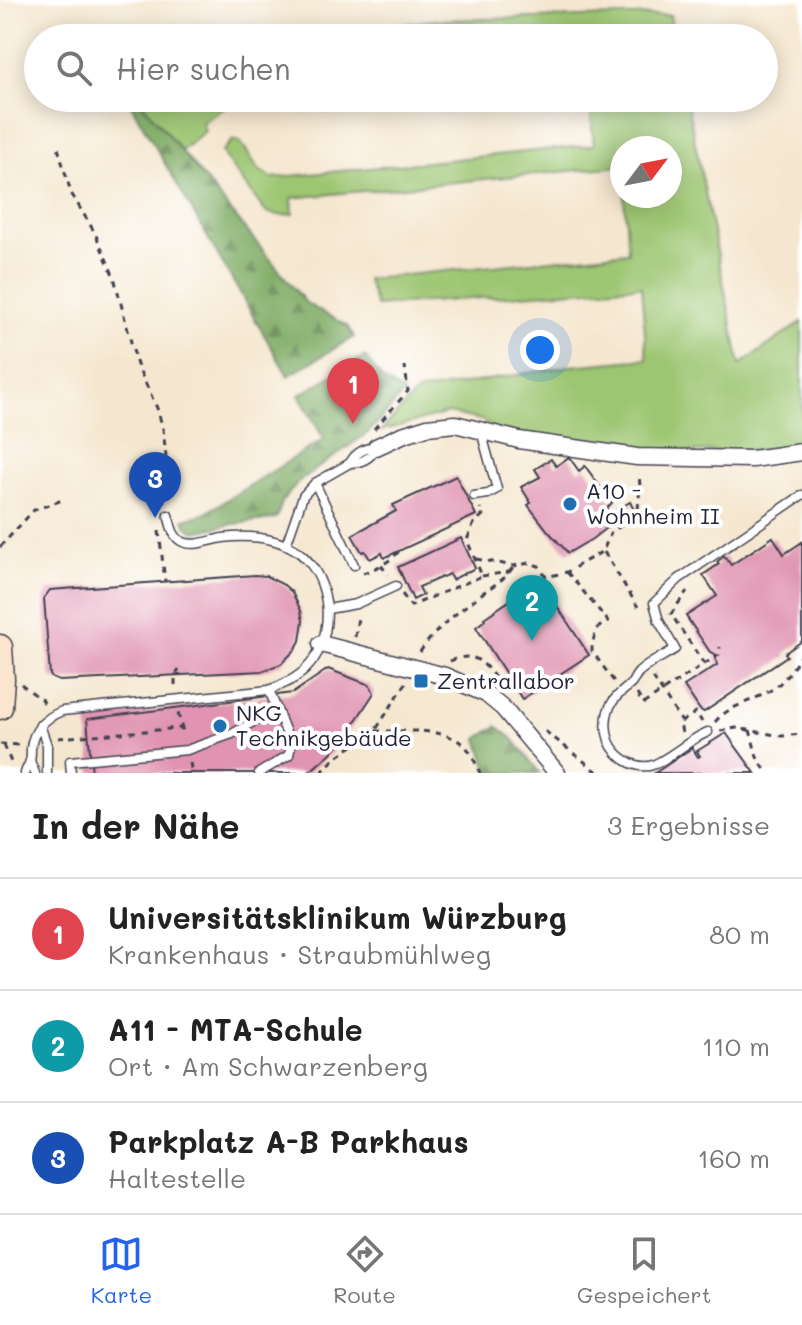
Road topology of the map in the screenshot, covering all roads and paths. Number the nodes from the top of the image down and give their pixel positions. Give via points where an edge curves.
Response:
1 (58, 148) dead end
2 (405, 366) dead end
3 (481, 430) junction
4 (373, 441) junction
5 (802, 452) edge
6 (315, 483) junction
7 (640, 487) dead end
8 (802, 495) edge
9 (474, 496) joint
10 (65, 499) dead end
11 (638, 509) dead end
12 (640, 514) dead end
13 (168, 515) joint
14 (161, 545) dead end
15 (286, 545) junction
16 (0, 547) edge
17 (401, 548) dead end
18 (603, 551) junction
19 (476, 559) junction
20 (354, 565) dead end
21 (514, 566) junction
22 (509, 572) junction
23 (567, 572) junction
24 (482, 576) junction
25 (390, 577) dead end
26 (165, 581) dead end
27 (396, 586) dead end
28 (411, 606) dead end
29 (638, 607) dead end
30 (328, 609) junction
31 (359, 621) dead end
32 (357, 630) dead end
33 (321, 644) junction
34 (0, 647) edge
35 (720, 647) dead end
36 (801, 655) edge
37 (802, 662) edge
38 (704, 664) dead end
39 (415, 668) junction
40 (646, 668) junction
41 (179, 670) dead end
42 (20, 683) dead end
43 (269, 690) junction
44 (622, 693) junction
45 (175, 699) junction
46 (42, 700) dead end
47 (0, 707) edge
48 (276, 709) junction
49 (696, 712) dead end
50 (40, 725) junction
51 (182, 728) junction
52 (750, 730) junction
53 (375, 731) junction
54 (544, 731) dead end
55 (708, 732) junction
56 (802, 734) edge
57 (54, 738) dead end
58 (2, 744) edge
59 (19, 744) dead end
60 (187, 750) junction
61 (24, 769) edge
62 (35, 773) edge
63 (47, 773) edge
64 (71, 773) edge
65 (192, 773) edge
66 (259, 773) edge
67 (321, 773) edge
68 (480, 773) edge
69 (557, 773) edge
70 (599, 773) edge
71 (767, 773) edge

1 - 13 path via 71,193 114,277 134,354 157,408 166,456 162,494
2 - 4 path via 408,391
3 - 4 street via 455,424
3 - 5 street via 637,457 752,459
3 - 9 lane via 497,489
4 - 6 lane via 374,454
6 - 15 lane via 303,496
6 - 20 lane
7 - 11 path
8 - 40 lane via 679,579 654,603 675,649
9 - 19 path via 483,515 467,540
10 - 16 path via 34,510
12 - 18 path via 611,532
13 - 15 lane via 177,538 188,544 251,537
14 - 26 path
15 - 30 lane via 313,569
17 - 25 path via 381,565
18 - 23 path
18 - 29 path
19 - 21 path
19 - 24 path
21 - 22 path
21 - 23 path via 539,566 546,577
22 - 24 path
22 - 39 path via 424,645 415,657
23 - 44 path via 608,621 596,629 592,651
24 - 28 path
27 - 30 lane via 356,604
30 - 33 lane
31 - 32 path
33 - 39 street
33 - 43 lane via 300,674
34 - 47 street
35 - 38 path via 719,655
36 - 37 path
36 - 55 path via 780,684 718,718
39 - 53 path
39 - 69 street via 486,694
40 - 44 lane
40 - 49 path via 681,722
41 - 45 path
42 - 46 path
43 - 45 lane
43 - 48 lane
44 - 55 lane via 613,701 606,727 614,750 625,760 649,766
45 - 50 lane via 62,711
45 - 51 path
48 - 60 lane via 232,734
48 - 66 lane via 291,745 289,755
50 - 61 lane
50 - 63 lane via 47,745
51 - 57 path
51 - 60 path
52 - 55 path
52 - 56 path
52 - 71 path
53 - 67 path
53 - 68 path via 425,731 453,738 467,747
54 - 70 path
58 - 59 path
58 - 61 path
60 - 64 lane via 70,761
60 - 65 path
61 - 62 lane

